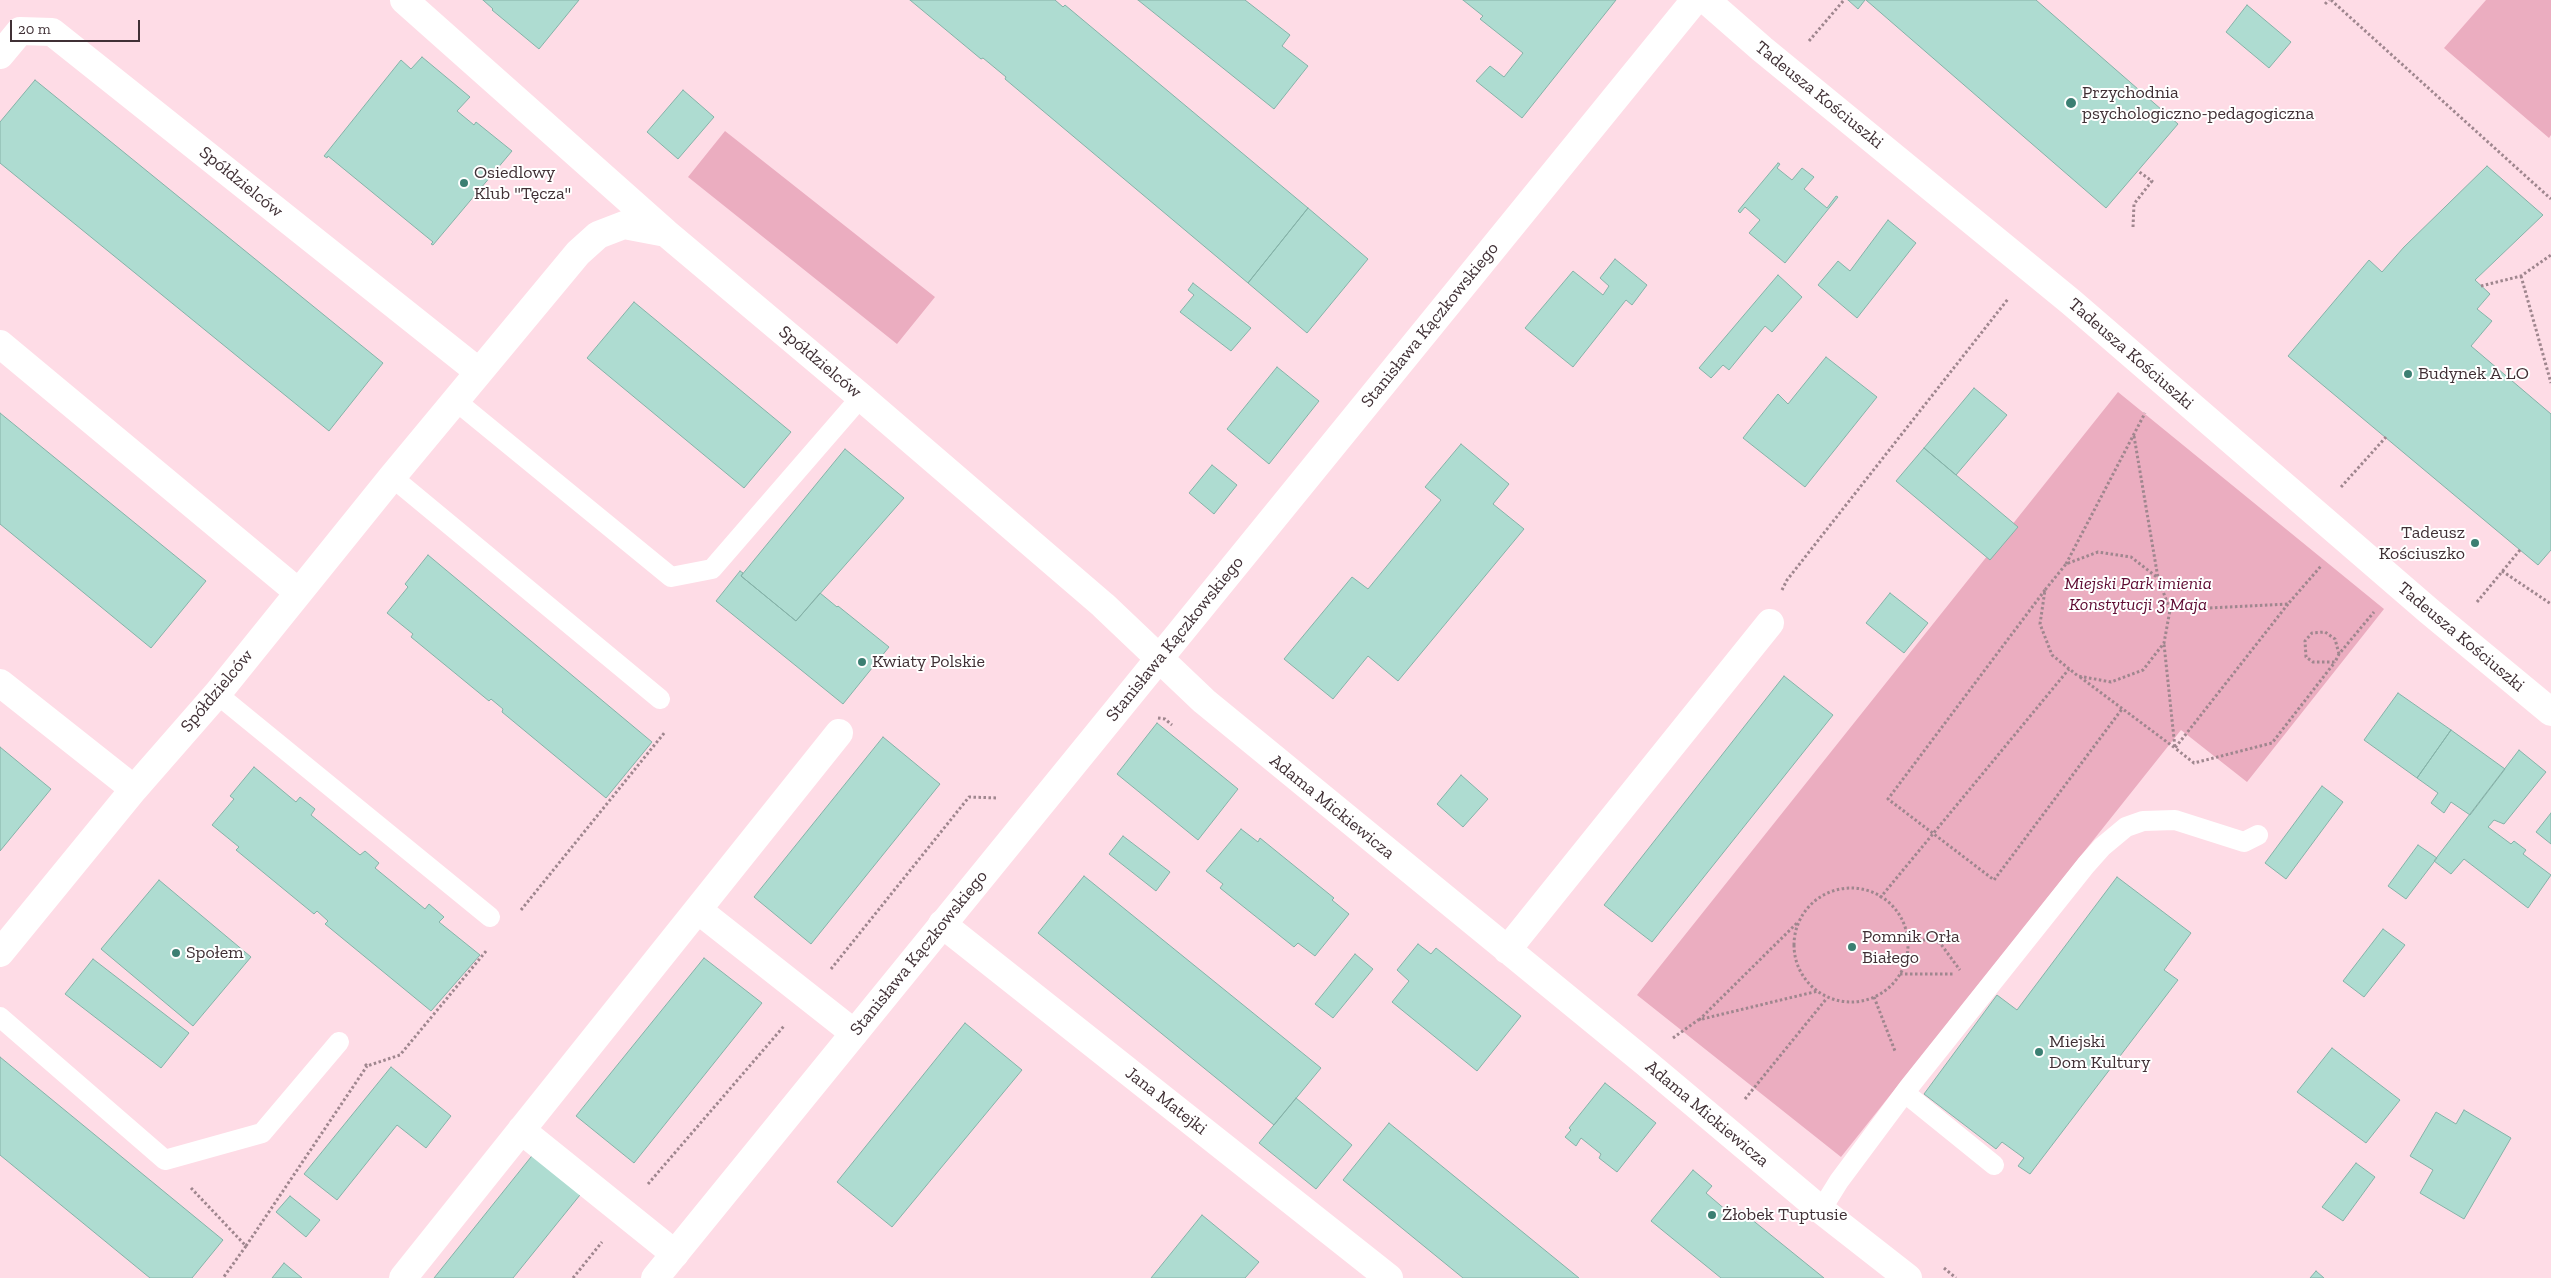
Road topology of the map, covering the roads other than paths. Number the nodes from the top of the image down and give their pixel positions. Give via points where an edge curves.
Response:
1 (404, 0) edge
2 (1695, 0) edge
3 (1706, 0) edge
4 (0, 55) edge
5 (666, 233) junction
6 (0, 344) edge
7 (479, 372) junction
8 (862, 397) junction
9 (456, 401) junction
10 (392, 477) junction
11 (298, 592) junction
12 (1768, 626) road end
13 (1159, 660) junction
14 (0, 683) edge
15 (217, 694) junction
16 (660, 699) road end
17 (2551, 712) edge
18 (839, 733) dead end
19 (134, 789) junction
20 (2258, 835) dead end
21 (698, 910) junction
22 (497, 923) road end
23 (942, 924) junction
24 (1507, 950) junction
25 (0, 953) edge
26 (0, 1017) edge
27 (854, 1033) junction
28 (339, 1042) road end
29 (1907, 1090) junction
30 (522, 1130) junction
31 (1994, 1165) dead end
32 (1821, 1210) junction
33 (675, 1254) junction
34 (403, 1278) edge
35 (655, 1278) edge
36 (1389, 1278) edge
37 (1908, 1278) edge

1 - 5 street
2 - 13 street, Stanisława Kączkowskiego
3 - 17 street, Tadeusza Kościuszki via 2071,302
4 - 7 street, Spółdzielców via 20,31 52,32
5 - 7 street, Spółdzielców via 624,226 598,235 578,253
5 - 8 street, Spółdzielców
6 - 11 street
7 - 9 street, Spółdzielców
8 - 9 lane via 712,569 671,577
8 - 13 street, Spółdzielców via 1103,605
9 - 10 street, Spółdzielców
10 - 11 street, Spółdzielców
10 - 16 lane
11 - 15 street, Spółdzielców
12 - 24 street
13 - 23 street, Stanisława Kączkowskiego
13 - 24 street, Adama Mickiewicza via 1288,771
14 - 19 street
15 - 19 street, Spółdzielców
15 - 22 lane
18 - 21 street
19 - 25 street, Spółdzielców
20 - 29 lane via 2244,842 2175,820 2143,821 2126,827 2086,865
21 - 27 street
21 - 30 street
23 - 27 street, Stanisława Kączkowskiego
23 - 36 street, Jana Matejki
24 - 32 street, Adama Mickiewicza
26 - 28 lane via 165,1160 262,1133
27 - 33 street, Stanisława Kączkowskiego
29 - 31 lane
29 - 32 lane
30 - 33 street
30 - 34 street
32 - 37 street, Adama Mickiewicza
33 - 35 street, Stanisława Kączkowskiego

